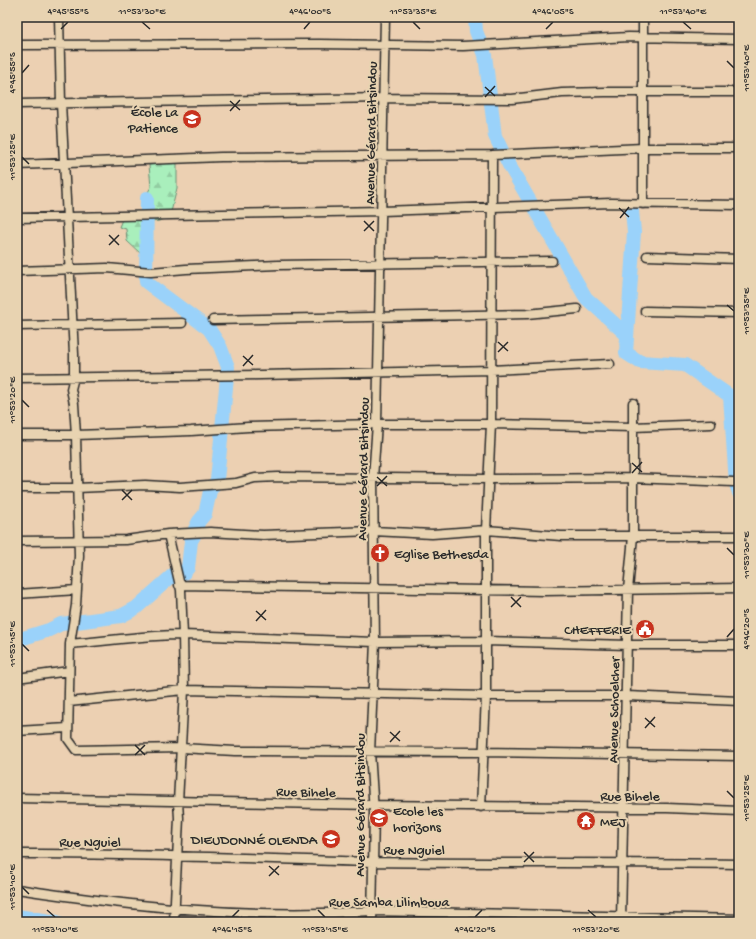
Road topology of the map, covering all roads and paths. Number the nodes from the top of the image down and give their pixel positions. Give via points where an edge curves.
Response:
1 (60, 17) edge
2 (385, 17) edge
3 (643, 17) edge
4 (642, 38) junction
5 (739, 39) edge
6 (60, 44) junction
7 (17, 45) edge
8 (385, 45) junction
9 (642, 92) junction
10 (739, 92) edge
11 (385, 98) junction
12 (61, 103) junction
13 (17, 104) edge
14 (643, 148) junction
15 (739, 148) edge
16 (492, 155) junction
17 (383, 156) junction
18 (64, 162) junction
19 (17, 165) edge
20 (643, 204) junction
21 (739, 205) edge
22 (492, 208) junction
23 (382, 211) junction
24 (67, 217) junction
25 (17, 218) edge
26 (647, 256) dead end
27 (739, 259) edge
28 (492, 260) junction
29 (552, 261) dead end
30 (380, 263) junction
31 (70, 269) junction
32 (17, 271) edge
33 (577, 309) dead end
34 (645, 311) dead end
35 (492, 314) junction
36 (739, 314) edge
37 (379, 317) junction
38 (213, 320) dead end
39 (182, 323) dead end
40 (72, 325) junction
41 (17, 326) edge
42 (610, 364) dead end
43 (491, 370) junction
44 (377, 372) junction
45 (74, 377) junction
46 (17, 378) edge
47 (633, 403) dead end
48 (377, 424) junction
49 (491, 424) junction
50 (711, 424) dead end
51 (633, 427) junction
52 (17, 435) edge
53 (76, 435) junction
54 (373, 478) junction
55 (632, 478) junction
56 (490, 479) junction
57 (733, 482) dead end
58 (17, 488) edge
59 (77, 488) junction
60 (486, 530) junction
61 (373, 532) junction
62 (168, 534) junction
63 (632, 536) junction
64 (739, 536) edge
65 (17, 542) edge
66 (78, 542) junction
67 (179, 585) junction
68 (374, 588) junction
69 (739, 588) edge
70 (77, 590) junction
71 (628, 590) junction
72 (486, 591) junction
73 (17, 594) edge
74 (184, 635) junction
75 (484, 641) junction
76 (375, 642) junction
77 (70, 644) junction
78 (628, 645) junction
79 (739, 645) edge
80 (69, 671) junction
81 (17, 678) edge
82 (184, 690) junction
83 (373, 693) junction
84 (486, 696) junction
85 (627, 696) junction
86 (739, 701) edge
87 (69, 702) junction
88 (68, 728) junction
89 (17, 731) edge
90 (181, 748) junction
91 (370, 752) junction
92 (482, 752) junction
93 (625, 756) junction
94 (739, 756) edge
95 (17, 798) edge
96 (178, 802) junction
97 (373, 806) junction
98 (481, 806) junction
99 (624, 808) junction
100 (739, 811) edge
101 (17, 854) edge
102 (177, 855) junction
103 (373, 862) junction
104 (622, 862) junction
105 (739, 864) edge
106 (17, 889) edge
107 (174, 908) junction
108 (372, 911) junction
109 (621, 919) edge
110 (739, 919) edge
111 (174, 922) edge
112 (372, 922) edge

1 - 6 street
2 - 8 street, Avenue Gérard Bitsindou
3 - 4 street
4 - 5 street
4 - 8 street via 574,39 513,45
4 - 9 street
6 - 7 street
6 - 8 street
6 - 12 street
8 - 11 street, Avenue Gérard Bitsindou
9 - 10 street
9 - 11 street via 562,93 512,99
9 - 14 street
11 - 12 street
11 - 17 street, Avenue Gérard Bitsindou
12 - 13 street
12 - 18 street
14 - 15 street
14 - 16 street
14 - 20 street
16 - 17 street
16 - 22 street
17 - 18 street via 221,157
17 - 23 street, Avenue Gérard Bitsindou
18 - 19 street
18 - 24 street
20 - 21 street
20 - 22 street
22 - 23 street
22 - 28 street
23 - 24 street
23 - 30 street, Avenue Gérard Bitsindou
24 - 25 street
24 - 31 street
26 - 27 street
28 - 29 street
28 - 30 street
28 - 35 street
30 - 31 street via 278,265 151,272 107,268
30 - 37 street, Avenue Gérard Bitsindou
31 - 32 street
31 - 40 street
33 - 35 street via 528,314
34 - 36 street
35 - 37 street
35 - 43 street
37 - 38 street
37 - 44 street, Avenue Gérard Bitsindou
39 - 40 street
40 - 41 street
40 - 45 street
42 - 43 street
43 - 44 street
43 - 49 street
44 - 45 street
44 - 48 street, Avenue Gérard Bitsindou
45 - 46 street
45 - 53 street via 71,389
47 - 51 street, Avenue Schoelcher
48 - 49 street
48 - 53 street
48 - 54 street, Avenue Gérard Bitsindou
49 - 51 street
49 - 56 street
50 - 51 street
51 - 55 street, Avenue Schoelcher
52 - 53 street
53 - 59 street
54 - 56 street
54 - 59 street via 278,477 180,487 145,485
54 - 61 street, Avenue Gérard Bitsindou
55 - 56 street
55 - 57 street
55 - 63 street, Avenue Schoelcher
56 - 60 street
58 - 59 street
59 - 66 street
60 - 61 street via 432,534
60 - 63 street via 561,536
60 - 72 street
61 - 62 street
61 - 68 street, Avenue Gérard Bitsindou
62 - 66 street via 139,540
62 - 67 street
63 - 64 street
63 - 71 street, Avenue Schoelcher
65 - 66 street
66 - 70 street
67 - 68 street
67 - 74 street via 182,592
68 - 72 street
68 - 76 street, Avenue Gérard Bitsindou
69 - 71 street
70 - 73 street
70 - 77 street
71 - 72 street
71 - 78 street, Avenue Schoelcher
72 - 75 street
74 - 76 street
74 - 77 street via 154,635
74 - 82 street
75 - 76 street
75 - 78 street
75 - 84 street
76 - 83 street, Avenue Gérard Bitsindou
77 - 80 street
78 - 79 street
78 - 85 street, Avenue Schoelcher
80 - 81 street
80 - 87 street
82 - 83 street
82 - 87 street
82 - 90 street
83 - 84 street
83 - 91 street, Avenue Gérard Bitsindou
84 - 85 street
84 - 92 street
85 - 86 street
85 - 93 street, Avenue Schoelcher
87 - 88 street
88 - 89 street
88 - 90 street via 68,739 76,750
90 - 91 street
90 - 96 street
91 - 92 street
91 - 97 street, Avenue Gérard Bitsindou
92 - 93 street
92 - 98 street
93 - 94 street
93 - 99 street, Avenue Schoelcher
95 - 96 street, Rue Bihele
96 - 97 street, Rue Bihele
96 - 102 street
97 - 98 street, Rue Bihele
97 - 103 street, Avenue Gérard Bitsindou
98 - 99 street, Rue Bihele
99 - 100 street, Rue Bihele
99 - 104 street, Avenue Schoelcher
101 - 102 street, Rue Nguiel
102 - 103 street, Rue Nguiel
102 - 107 street
103 - 104 street, Rue Nguiel
103 - 108 street, Avenue Gérard Bitsindou
104 - 105 street, Rue Nguiel
104 - 109 street, Avenue Schoelcher
106 - 107 street, Rue Samba Lilimboua
107 - 108 street, Rue Samba Lilimboua via 246,914
107 - 111 street
108 - 109 street, Rue Samba Lilimboua
108 - 112 street, Avenue Gérard Bitsindou
109 - 110 street, Rue Samba Lilimboua

